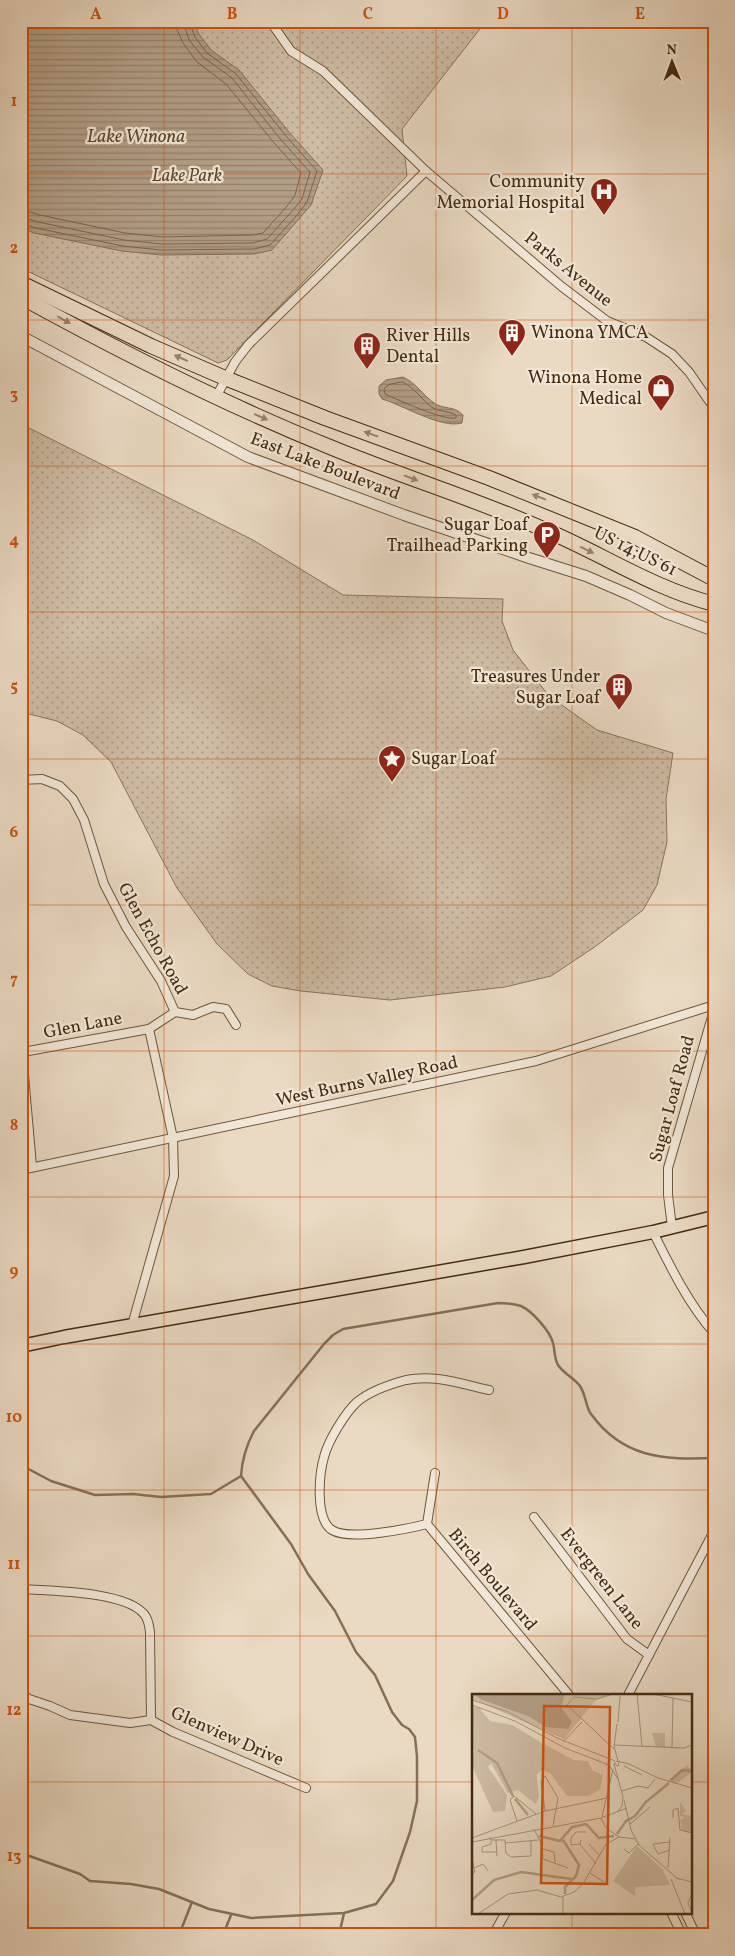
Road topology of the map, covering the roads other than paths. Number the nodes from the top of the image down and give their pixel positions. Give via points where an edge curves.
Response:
1 (270, 21) edge
2 (426, 171) junction
3 (21, 283) edge
4 (21, 297) edge
5 (21, 336) edge
6 (226, 378) junction
7 (216, 397) junction
8 (714, 408) edge
9 (697, 571) junction
10 (714, 575) edge
11 (714, 579) edge
12 (714, 604) edge
13 (714, 631) edge
14 (21, 780) edge
15 (714, 1005) edge
16 (714, 1010) edge
17 (175, 1012) junction
18 (236, 1025) dead end
19 (149, 1029) junction
20 (21, 1041) edge
21 (23, 1052) junction
22 (173, 1138) junction
23 (32, 1166) junction
24 (21, 1170) edge
25 (712, 1217) edge
26 (672, 1227) junction
27 (653, 1232) junction
28 (132, 1325) junction
29 (714, 1334) edge
30 (21, 1346) edge
31 (489, 1390) dead end
32 (435, 1473) dead end
33 (534, 1517) dead end
34 (426, 1524) junction
35 (714, 1531) edge
36 (21, 1589) edge
37 (649, 1655) junction
38 (21, 1692) edge
39 (568, 1694) edge
40 (629, 1694) edge
41 (151, 1720) junction
42 (306, 1788) dead end
43 (505, 1914) edge
44 (672, 1914) edge
45 (686, 1914) edge
46 (493, 1935) edge
47 (682, 1935) edge
48 (696, 1935) edge

1 - 2 street, Parks Avenue via 291,51 323,71
2 - 6 street via 249,344
2 - 8 street, Parks Avenue via 580,301 607,321 646,337 672,354
6 -> 3 highway, US 14;US 61 via 151,346
4 -> 7 highway, US 14;US 61
5 - 13 street, East Lake Boulevard via 248,457 422,521 586,576 666,614
6 - 7 street
9 -> 6 highway, US 14;US 61 via 635,536 584,515
7 -> 12 highway, US 14;US 61 via 330,447 543,528 672,591
9 - 10 highway
9 - 11 highway, US 14;US 61
14 - 17 street, Glen Echo Road via 42,779 60,786 73,799 84,820 104,884 126,927 161,980
15 - 22 street, West Burns Valley Road via 536,1061
16 - 26 street, Sugar Loaf Road via 668,1168
17 - 18 street via 193,1015 214,1007 226,1009
17 - 19 street, Glen Echo Road
19 - 21 street, Glen Lane
19 - 22 street
20 - 21 street
21 - 23 street
22 - 23 street, West Burns Valley Road
22 - 28 street via 174,1176
23 - 24 street, West Burns Valley Road
25 - 26 main road
26 - 27 main road
27 - 28 main road
27 - 29 street via 691,1303
28 - 30 main road
31 - 34 street via 437,1378 407,1380 379,1390 358,1402 338,1428 324,1457 319,1495 322,1516 332,1530 347,1534 394,1531
32 - 34 street, Birch Boulevard
33 - 37 street, Evergreen Lane via 627,1639
34 - 39 street, Birch Boulevard
35 - 37 street
36 - 41 street via 119,1599 143,1613 150,1632
37 - 40 street
38 - 41 street, Glenview Drive via 29,1699 70,1716 130,1723
41 - 42 street, Glenview Drive
43 - 46 street
44 - 47 street
45 - 48 street

